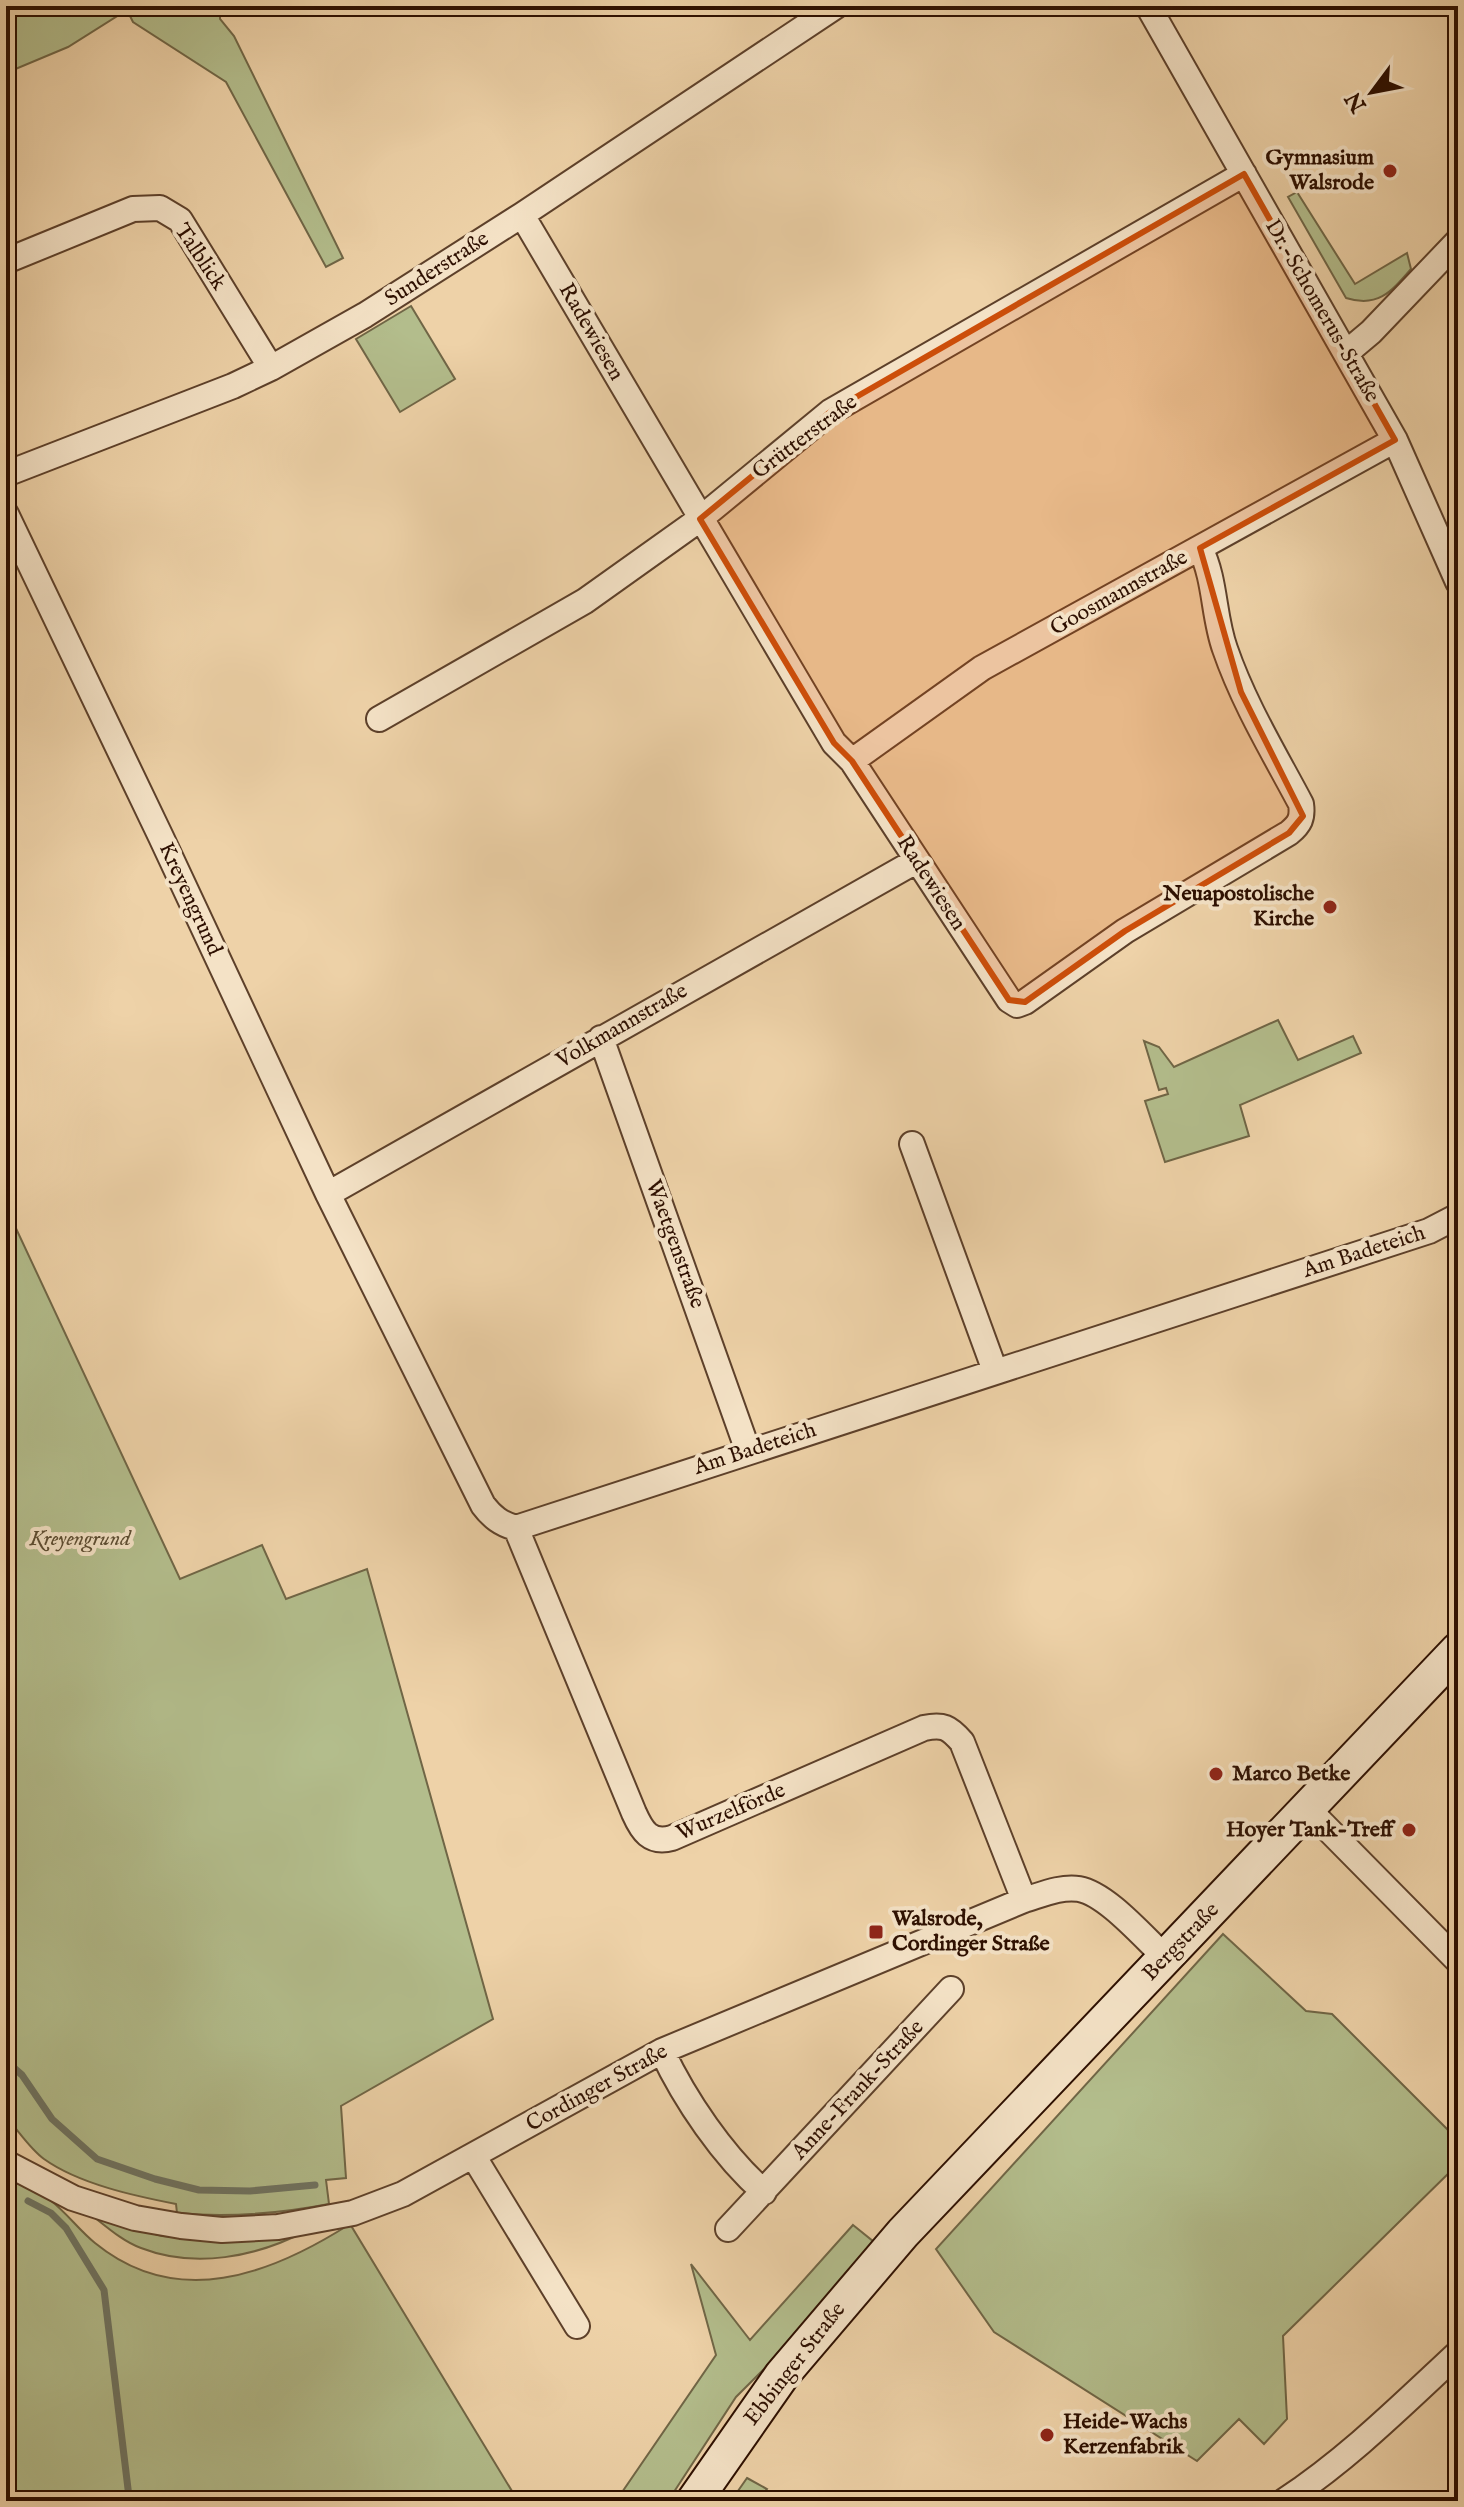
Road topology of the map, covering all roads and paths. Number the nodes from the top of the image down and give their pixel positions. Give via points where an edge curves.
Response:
1 (836, 6) edge
2 (1148, 6) edge
3 (1244, 174) junction
4 (522, 215) junction
5 (1458, 241) edge
6 (6, 261) edge
7 (1346, 353) junction
8 (271, 368) junction
9 (1395, 440) junction
10 (6, 474) edge
11 (6, 514) edge
12 (700, 519) junction
13 (1200, 548) junction
14 (1458, 582) edge
15 (379, 719) dead end
16 (852, 761) junction
17 (916, 861) junction
18 (601, 1038) junction
19 (912, 1144) dead end
20 (328, 1194) junction
21 (1458, 1216) edge
22 (995, 1371) junction
23 (748, 1451) junction
24 (516, 1528) junction
25 (1458, 1650) edge
26 (1308, 1809) junction
27 (1024, 1900) junction
28 (1166, 1958) junction
29 (1458, 1961) edge
30 (951, 1989) dead end
31 (662, 2051) junction
32 (474, 2157) junction
33 (6, 2163) edge
34 (764, 2192) junction
35 (728, 2229) dead end
36 (903, 2233) joint
37 (577, 2326) dead end
38 (1458, 2353) edge
39 (694, 2501) edge
40 (1284, 2501) edge

1 - 4 street, Sunderstraße
2 - 3 street, Dr.-Schomerus-Straße
3 - 7 street, Dr.-Schomerus-Straße
3 - 12 street, Grütterstraße via 830,412
4 - 8 street, Sunderstraße
4 - 12 street, Radewiesen
5 - 7 street
6 - 8 street, Talblick via 133,209 160,208 180,220
7 - 9 street, Dr.-Schomerus-Straße
8 - 10 street, Sunderstraße
9 - 13 street, Goosmannstraße
9 - 14 street, Dr.-Schomerus-Straße
11 - 20 street, Kreyengrund
12 - 15 street, Grütterstraße via 585,601
12 - 16 street, Radewiesen via 834,743
13 - 16 street, Goosmannstraße via 982,668
13 - 17 street, Radewiesen via 1208,564 1223,645 1241,692 1301,804 1299,825 1116,937 1017,1005
16 - 17 street, Radewiesen
17 - 18 street, Volkmannstraße
18 - 20 street, Volkmannstraße
18 - 23 street, Waetgenstraße
19 - 22 street
20 - 24 street, Kreyengrund via 483,1505 491,1516
21 - 22 street, Am Badeteich via 1429,1231
22 - 23 street, Am Badeteich
23 - 24 street, Am Badeteich
24 - 27 street, Wurzelförde via 634,1813 651,1838 672,1838 940,1724 962,1742
25 - 26 main road, Bergstraße
26 - 28 main road, Bergstraße
26 - 29 street
27 - 28 street, Cordinger Straße via 1078,1889 1100,1898
27 - 31 street, Cordinger Straße
28 - 36 main road, Bergstraße
30 - 34 street, Anne-Frank-Straße
31 - 32 street, Cordinger Straße
31 - 34 street via 684,2094
32 - 33 street, Cordinger Straße via 353,2213 278,2227 222,2230 135,2218 73,2198
32 - 37 street
34 - 35 street, Anne-Frank-Straße
36 - 39 main road, Ebbinger Straße via 782,2375
38 - 40 street via 1384,2422

